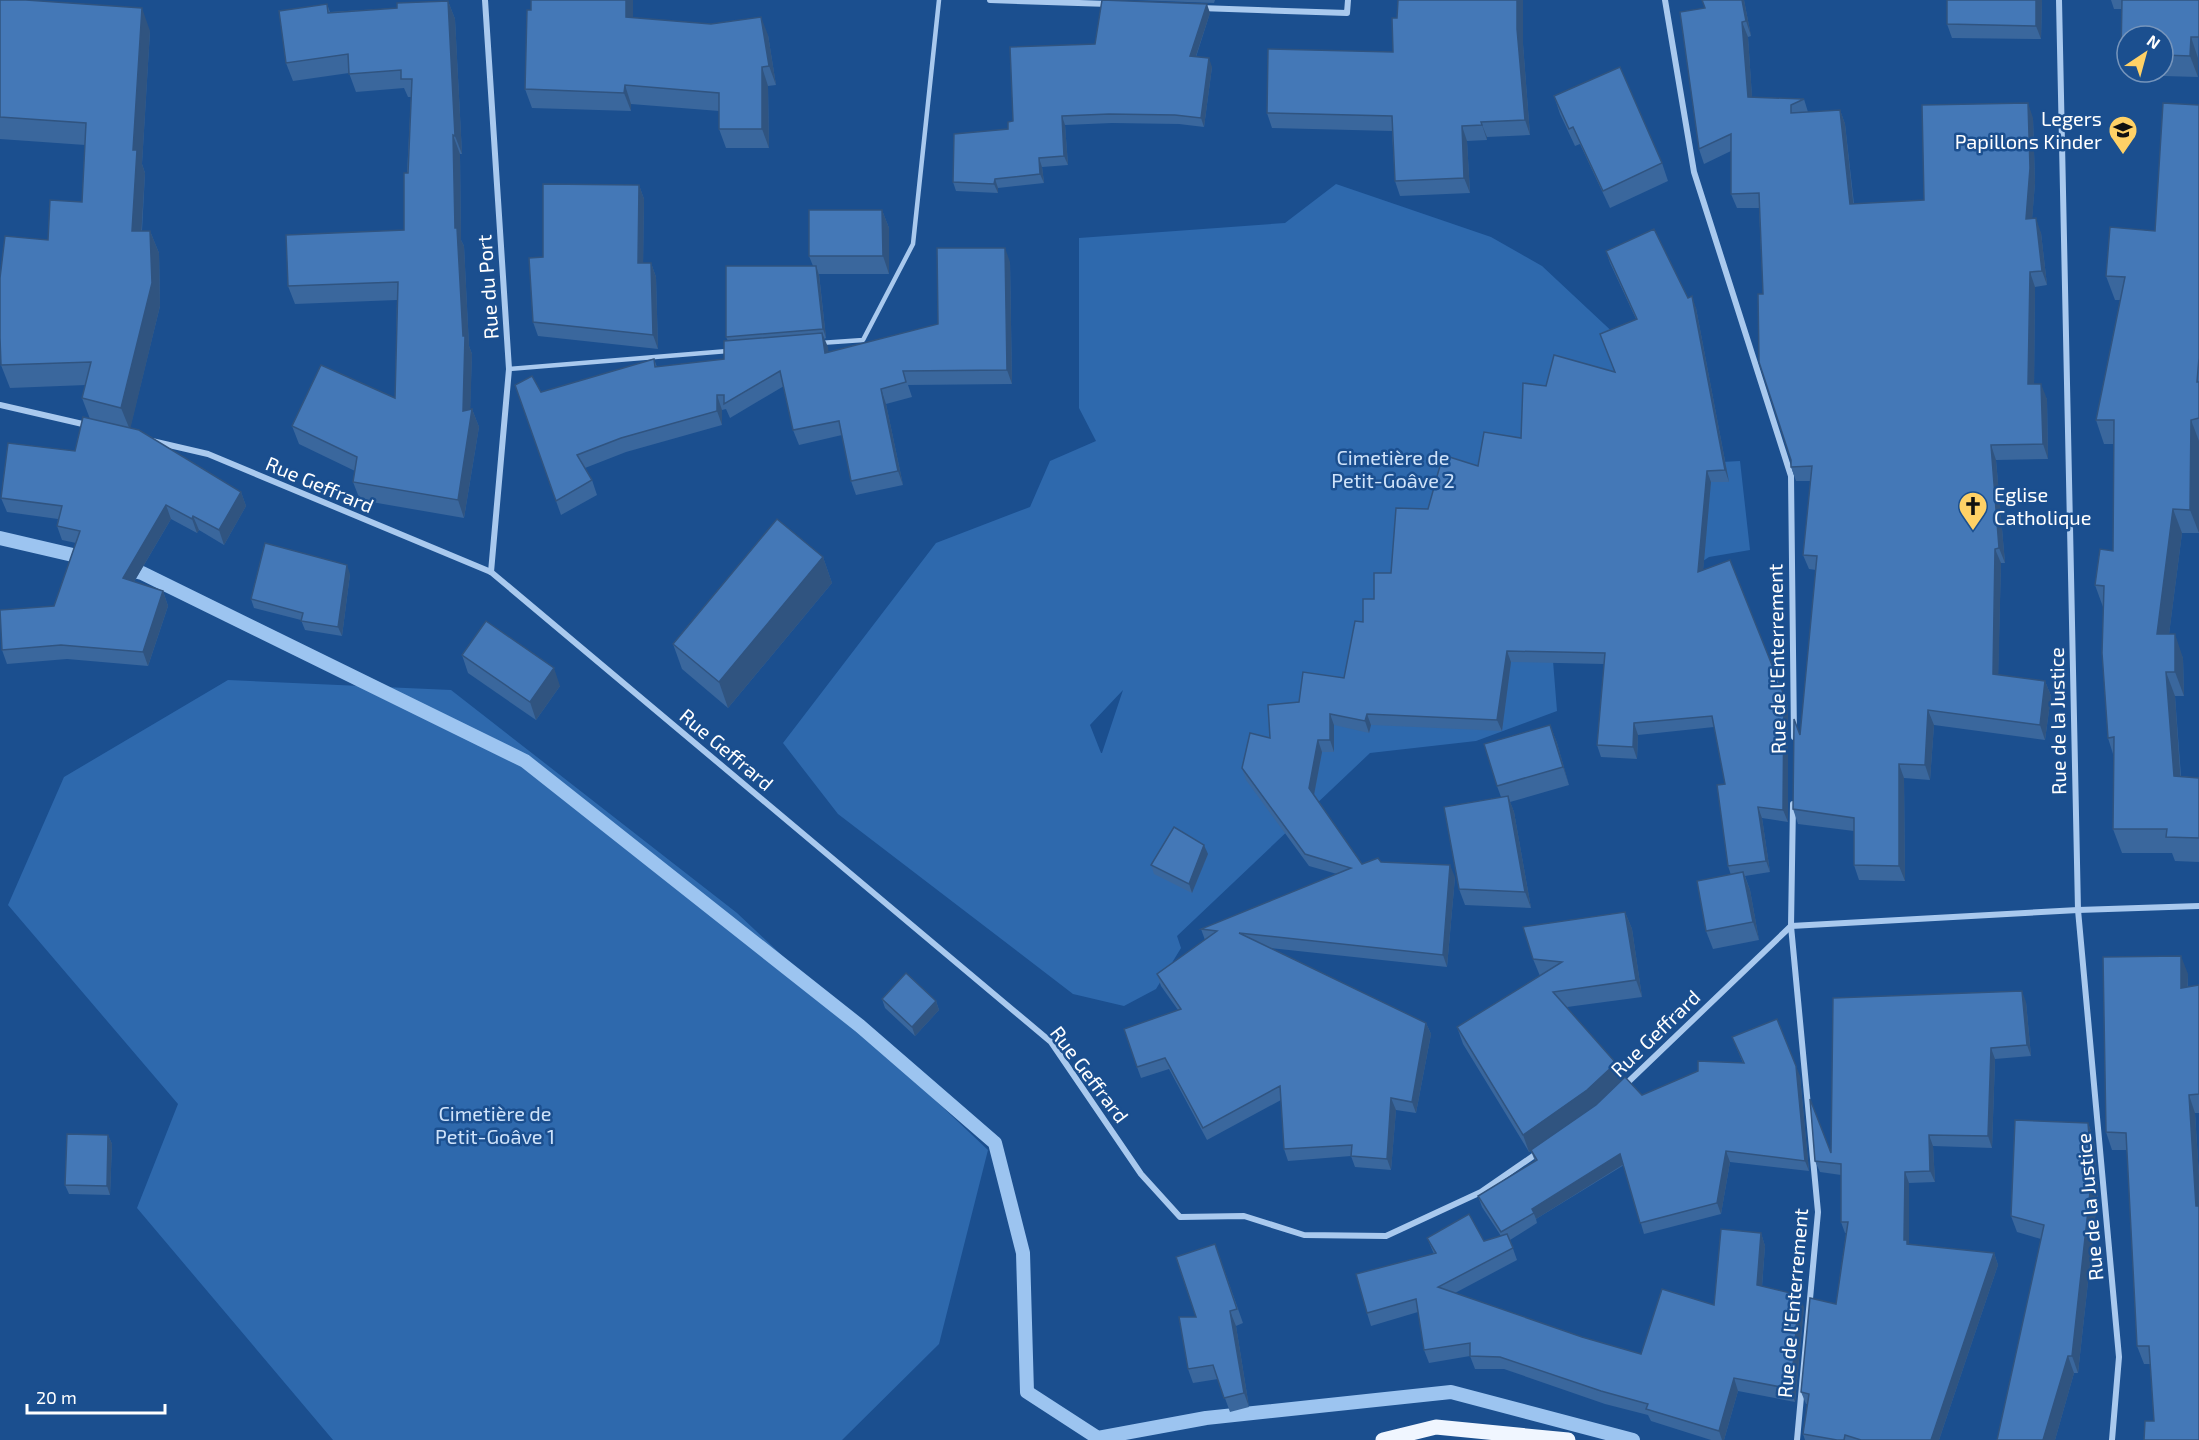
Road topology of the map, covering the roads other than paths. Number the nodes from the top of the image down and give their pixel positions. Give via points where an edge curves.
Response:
1 (485, 0) edge
2 (939, 0) edge
3 (990, 0) edge
4 (1348, 0) edge
5 (1665, 0) edge
6 (2059, 0) edge
7 (1121, 5) edge
8 (1192, 7) edge
9 (816, 344) edge
10 (733, 351) edge
11 (509, 369) junction
12 (0, 405) edge
13 (92, 427) edge
14 (150, 440) edge
15 (491, 572) junction
16 (1794, 740) edge
17 (1793, 798) edge
18 (2199, 906) edge
19 (2078, 910) junction
20 (1791, 926) junction
21 (1623, 1087) edge
22 (1549, 1145) edge
23 (1383, 1440) edge
24 (1568, 1440) edge
25 (1797, 1440) edge
26 (2112, 1440) edge

1 - 11 street, Rue du Port
2 - 9 lane via 913,243 863,340
3 - 7 street
4 - 8 street via 1347,13
5 - 16 street, Rue de l'Enterrement via 1694,172 1791,476
6 - 19 street, Rue de la Justice
10 - 11 lane
11 - 15 street, Rue du Port
12 - 13 street
14 - 15 street, Rue Geffrard via 208,454
15 - 22 street, Rue Geffrard via 1051,1042 1141,1174 1180,1217 1244,1216 1304,1235 1386,1236 1481,1192
17 - 20 street, Rue de l'Enterrement
18 - 19 street
19 - 20 street
19 - 26 street, Rue de la Justice via 2119,1357
20 - 21 street, Rue Geffrard
20 - 25 street, Rue de l'Enterrement via 1818,1212
23 - 24 main road via 1436,1426

